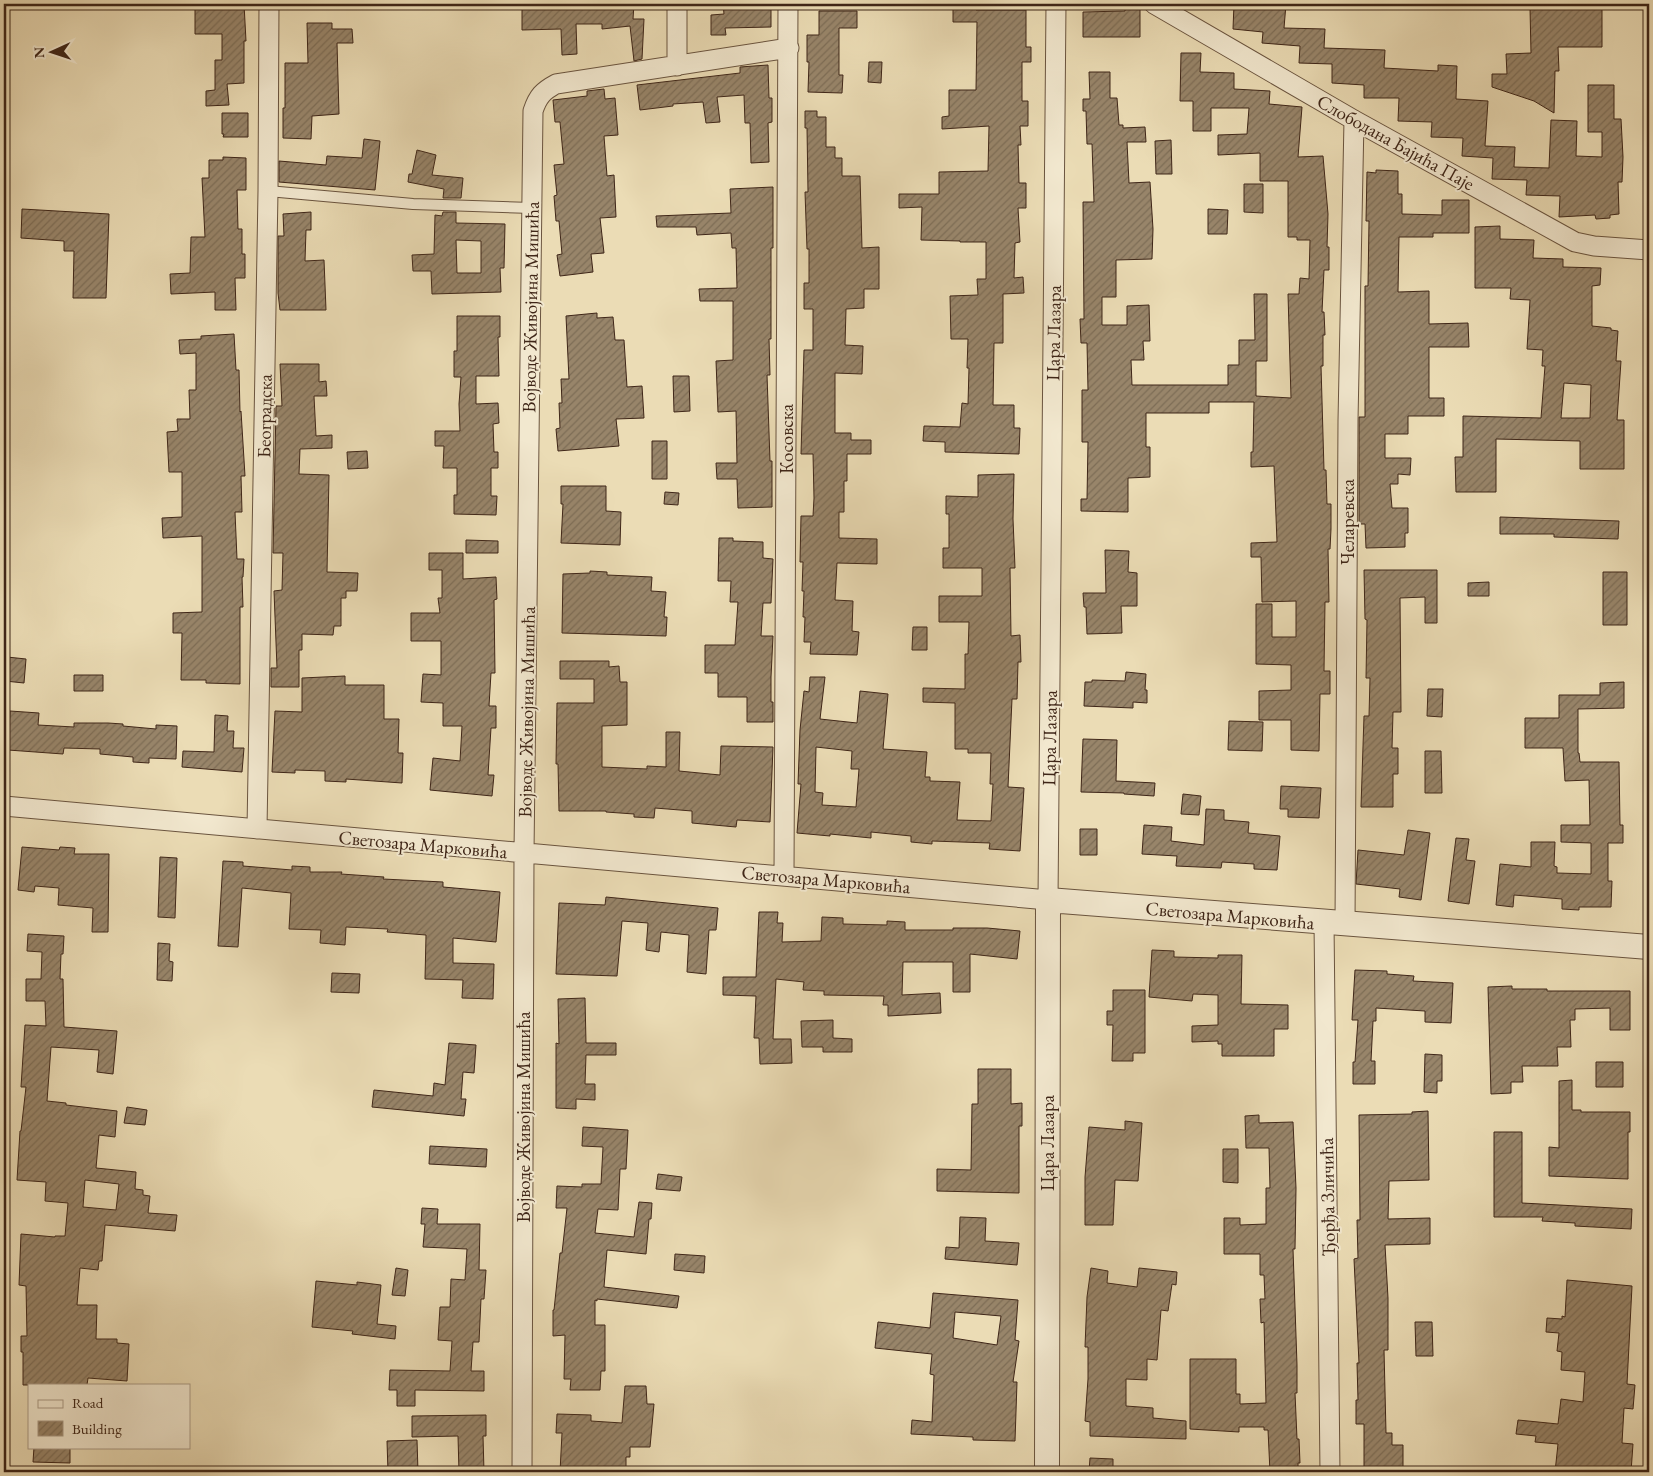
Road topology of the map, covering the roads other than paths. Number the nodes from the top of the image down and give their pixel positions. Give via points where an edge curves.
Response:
1 (269, 4) edge
2 (677, 4) edge
3 (788, 4) edge
4 (1056, 4) edge
5 (1154, 4) edge
6 (789, 48) junction
7 (677, 66) junction
8 (1354, 120) junction
9 (268, 190) junction
10 (532, 208) junction
11 (1649, 250) edge
12 (4, 806) edge
13 (257, 829) junction
14 (524, 853) junction
15 (784, 875) junction
16 (1048, 900) junction
17 (1334, 923) junction
18 (1649, 948) edge
19 (522, 1472) edge
20 (1047, 1472) edge
21 (1330, 1472) edge

1 - 9 street, Београдска
2 - 7 street
3 - 6 street, Косовска
4 - 16 street, Цара Лазара
5 - 8 street, Слободана Бајића Паје
6 - 7 street, Војводе Живојина Мишића
6 - 15 street, Косовска
7 - 10 street, Војводе Живојина Мишића via 556,84 542,92 533,110
8 - 11 street, Слободана Бајића Паје via 1575,242
8 - 17 street, Челаревска
9 - 10 lane via 413,204
9 - 13 street, Београдска
10 - 14 street, Војводе Живојина Мишића
12 - 13 street, Светозара Марковића
13 - 14 street, Светозара Марковића
14 - 15 street, Светозара Марковића
14 - 19 street, Војводе Живојина Мишића
15 - 16 street, Светозара Марковића
16 - 17 street, Светозара Марковића
16 - 20 street, Цара Лазара
17 - 18 street, Светозара Марковића
17 - 21 street, Ђорђа Зличића

